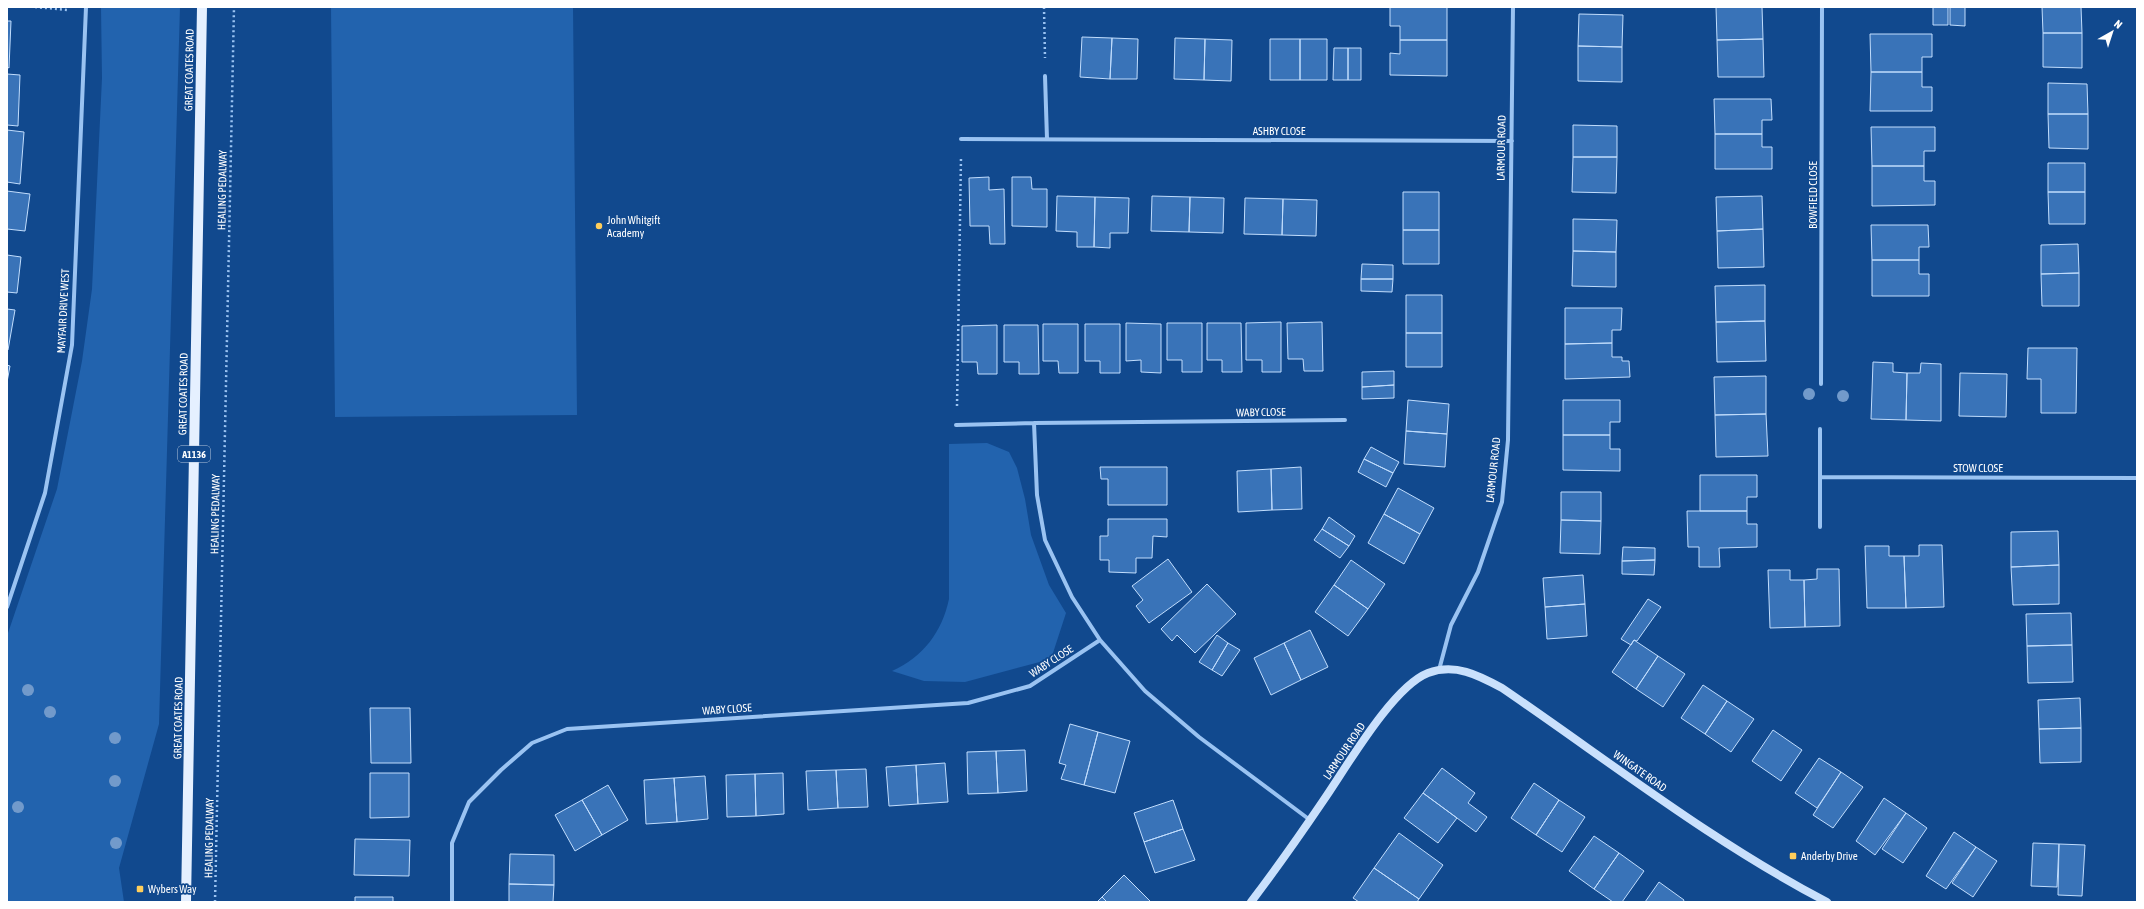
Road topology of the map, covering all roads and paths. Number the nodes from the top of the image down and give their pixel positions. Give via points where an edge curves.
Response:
1 (35, 7) edge
2 (202, 7) edge
3 (234, 7) edge
4 (1044, 7) edge
5 (1513, 7) edge
6 (1822, 7) edge
7 (86, 9) edge
8 (1045, 76) joint
9 (961, 139) joint
10 (1047, 140) junction
11 (1512, 141) junction
12 (1822, 384) dead end
13 (1345, 420) dead end
14 (1034, 423) junction
15 (956, 425) joint
16 (1820, 429) dead end
17 (1820, 477) junction
18 (2137, 478) edge
19 (1820, 527) dead end
20 (7, 607) edge
21 (1100, 640) junction
22 (1439, 670) junction
23 (1310, 820) junction
24 (186, 902) edge
25 (215, 902) edge
26 (452, 902) edge
27 (1251, 902) edge
28 (1827, 902) edge

1 - 7 path
2 - 24 main road, GREAT COATES ROAD / A1136
3 - 25 path, HEALING PEDALWAY
4 - 8 path
5 - 11 street, LARMOUR ROAD
6 - 12 street, BOWFIELD CLOSE
7 - 20 street, MAYFAIR DRIVE WEST via 72,345 45,493
8 - 10 street
9 - 10 street, ASHBY CLOSE
9 - 15 path
10 - 11 street, ASHBY CLOSE
11 - 22 street, LARMOUR ROAD via 1508,440 1502,502 1478,572 1451,625
13 - 14 street, WABY CLOSE
14 - 15 street, WABY CLOSE
14 - 21 street via 1037,495 1045,540 1062,577
16 - 17 street
17 - 18 street, STOW CLOSE
17 - 19 street
21 - 23 street via 1145,691 1199,737
21 - 26 street, WABY CLOSE via 1030,686 968,702 567,729 532,743 470,802 452,843
22 - 23 street, LARMOUR ROAD via 1426,673 1402,690
22 - 28 street, WINGATE ROAD via 1459,669 1479,675 1502,688 1731,847
23 - 27 street, LARMOUR ROAD

